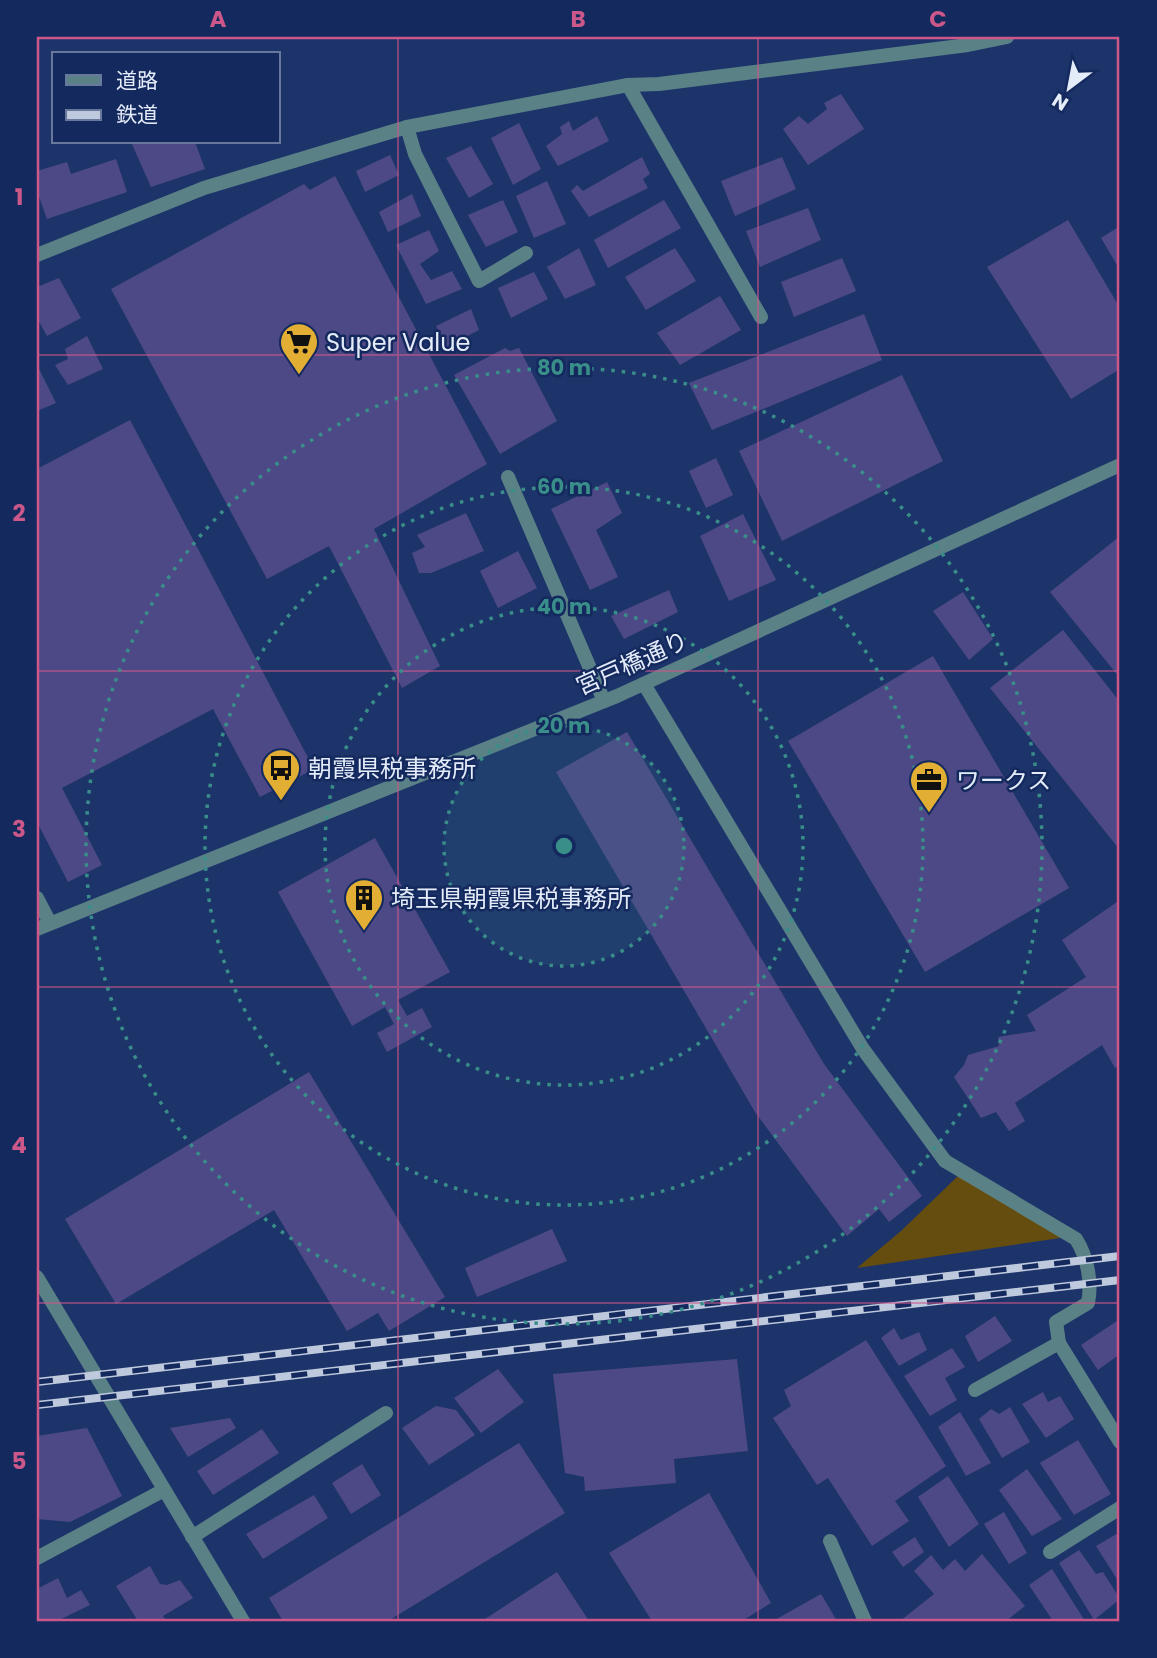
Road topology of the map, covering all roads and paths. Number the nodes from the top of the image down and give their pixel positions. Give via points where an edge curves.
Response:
1 (1006, 37) edge
2 (628, 85) junction
3 (407, 127) junction
4 (526, 253) dead end
5 (37, 255) edge
6 (761, 317) dead end
7 (1120, 465) edge
8 (508, 477) dead end
9 (644, 684) junction
10 (604, 701) junction
11 (37, 898) edge
12 (43, 926) edge
13 (37, 1277) edge
14 (1059, 1343) junction
15 (975, 1390) dead end
16 (386, 1413) dead end
17 (1120, 1442) edge
18 (164, 1490) junction
19 (1120, 1508) edge
20 (192, 1537) junction
21 (830, 1541) dead end
22 (1050, 1552) dead end
23 (37, 1558) edge
24 (243, 1621) edge
25 (865, 1621) edge

1 - 2 street via 968,46
2 - 3 street
2 - 6 street
3 - 4 street via 415,154 479,281
3 - 5 street via 204,188
7 - 9 street, 宮戸橋通り
8 - 10 street
9 - 10 street, 宮戸橋通り
9 - 14 street via 863,1049 945,1161 1076,1239 1091,1287 1088,1303 1056,1322
10 - 12 street, 宮戸橋通り
11 - 12 street
13 - 18 street
14 - 15 street
14 - 17 street
16 - 20 street
18 - 20 street
18 - 23 street
19 - 22 street
20 - 24 street
21 - 25 street

